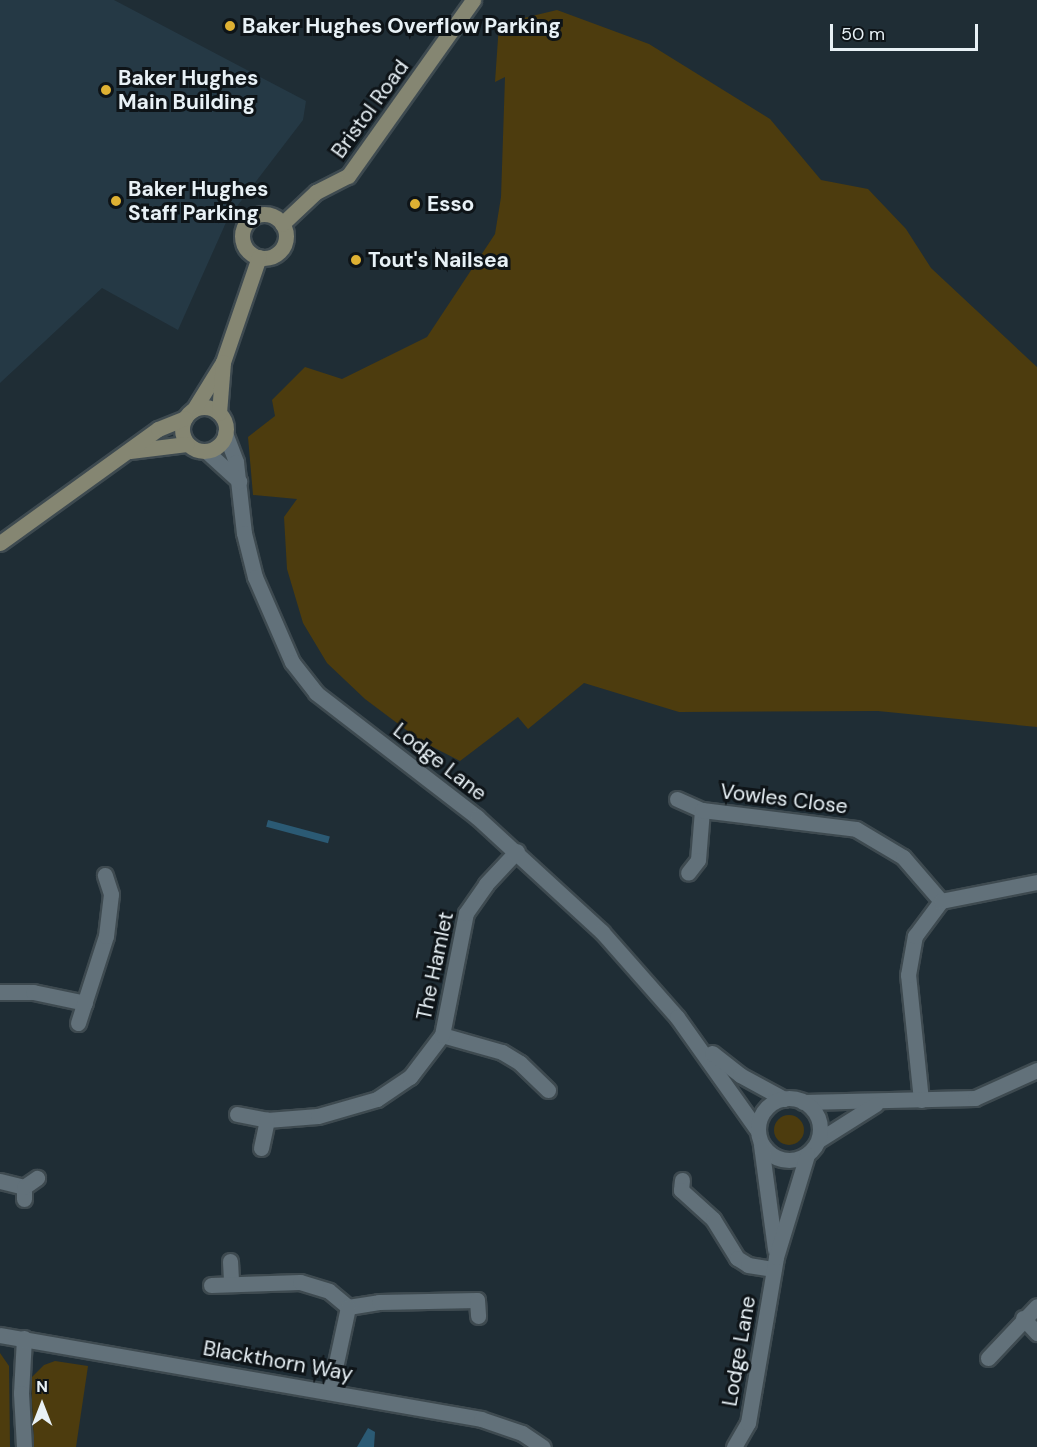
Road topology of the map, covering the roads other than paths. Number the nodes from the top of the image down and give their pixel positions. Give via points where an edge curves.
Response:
1 (473, 0) edge
2 (282, 224) junction
3 (259, 257) junction
4 (223, 362) junction
5 (219, 413) junction
6 (189, 414) junction
7 (225, 433) junction
8 (187, 444) junction
9 (130, 451) junction
10 (206, 451) junction
11 (239, 481) junction
12 (0, 543) edge
13 (677, 799) dead end
14 (702, 810) junction
15 (517, 851) junction
16 (688, 873) dead end
17 (105, 875) dead end
18 (1037, 882) edge
19 (941, 901) junction
20 (0, 992) edge
21 (85, 1003) junction
22 (78, 1023) dead end
23 (442, 1035) junction
24 (691, 1036) junction
25 (1037, 1070) edge
26 (548, 1090) dead end
27 (784, 1099) junction
28 (890, 1100) junction
29 (921, 1100) junction
30 (803, 1102) junction
31 (237, 1114) dead end
32 (267, 1120) junction
33 (759, 1136) junction
34 (819, 1140) junction
35 (261, 1149) dead end
36 (807, 1155) junction
37 (37, 1178) dead end
38 (682, 1180) dead end
39 (0, 1181) edge
40 (230, 1262) dead end
41 (775, 1263) junction
42 (231, 1282) junction
43 (211, 1285) dead end
44 (1037, 1306) edge
45 (348, 1307) junction
46 (478, 1316) dead end
47 (1023, 1318) junction
48 (1037, 1333) edge
49 (0, 1335) edge
50 (24, 1338) junction
51 (988, 1358) dead end
52 (330, 1391) junction
53 (24, 1447) edge
54 (543, 1447) edge
55 (734, 1447) edge

1 - 2 main road, Bristol Road via 348,176 316,192
2 - 3 main road via 286,238 279,251
2 - 3 main road via 265,214 247,222 243,242
3 - 4 main road
4 - 5 main road
4 - 6 main road
5 - 6 main road via 207,407
5 - 7 main road
6 - 8 main road via 182,431
6 - 9 main road via 158,429
7 - 10 main road via 219,445
7 - 11 street, Lodge Lane
8 - 9 main road
8 - 10 main road
9 - 12 main road
10 - 11 street
11 - 15 street, Lodge Lane via 244,533 255,577 292,662 316,693
13 - 14 street, Vowles Close
14 - 16 street, Vowles Close via 699,856
14 - 19 street, Vowles Close via 856,828 903,857
15 - 23 street, The Hamlet via 466,913
15 - 24 street, Lodge Lane via 602,932
17 - 21 street via 118,892
18 - 19 street
19 - 29 street via 915,936 908,964
20 - 21 street via 33,992
21 - 22 street
23 - 26 street, The Hamlet via 502,1052
23 - 32 street, The Hamlet via 418,1070 377,1099 318,1116
24 - 27 street, Lodge Lane via 740,1075
24 - 33 street, Lodge Lane
25 - 29 street via 975,1098
27 - 30 street
27 - 33 street via 762,1113
28 - 29 street
28 - 30 street
28 - 34 street via 870,1106
30 - 34 street via 816,1113
31 - 32 street, The Hamlet
32 - 35 street
33 - 36 street via 780,1159
33 - 41 street, Lodge Lane
34 - 36 street
36 - 41 street, Lodge Lane
37 - 39 street via 24,1193
38 - 41 street via 681,1190 713,1218 737,1258 748,1265
40 - 42 street
41 - 55 street, Lodge Lane via 748,1423
42 - 43 street
42 - 45 street via 306,1283 334,1293
44 - 47 street
45 - 46 street via 379,1302 477,1300
45 - 52 street
47 - 48 street
47 - 51 street
49 - 50 street, Blackthorn Way
50 - 52 street, Blackthorn Way
50 - 53 street
52 - 54 street, Blackthorn Way via 481,1419 522,1433

